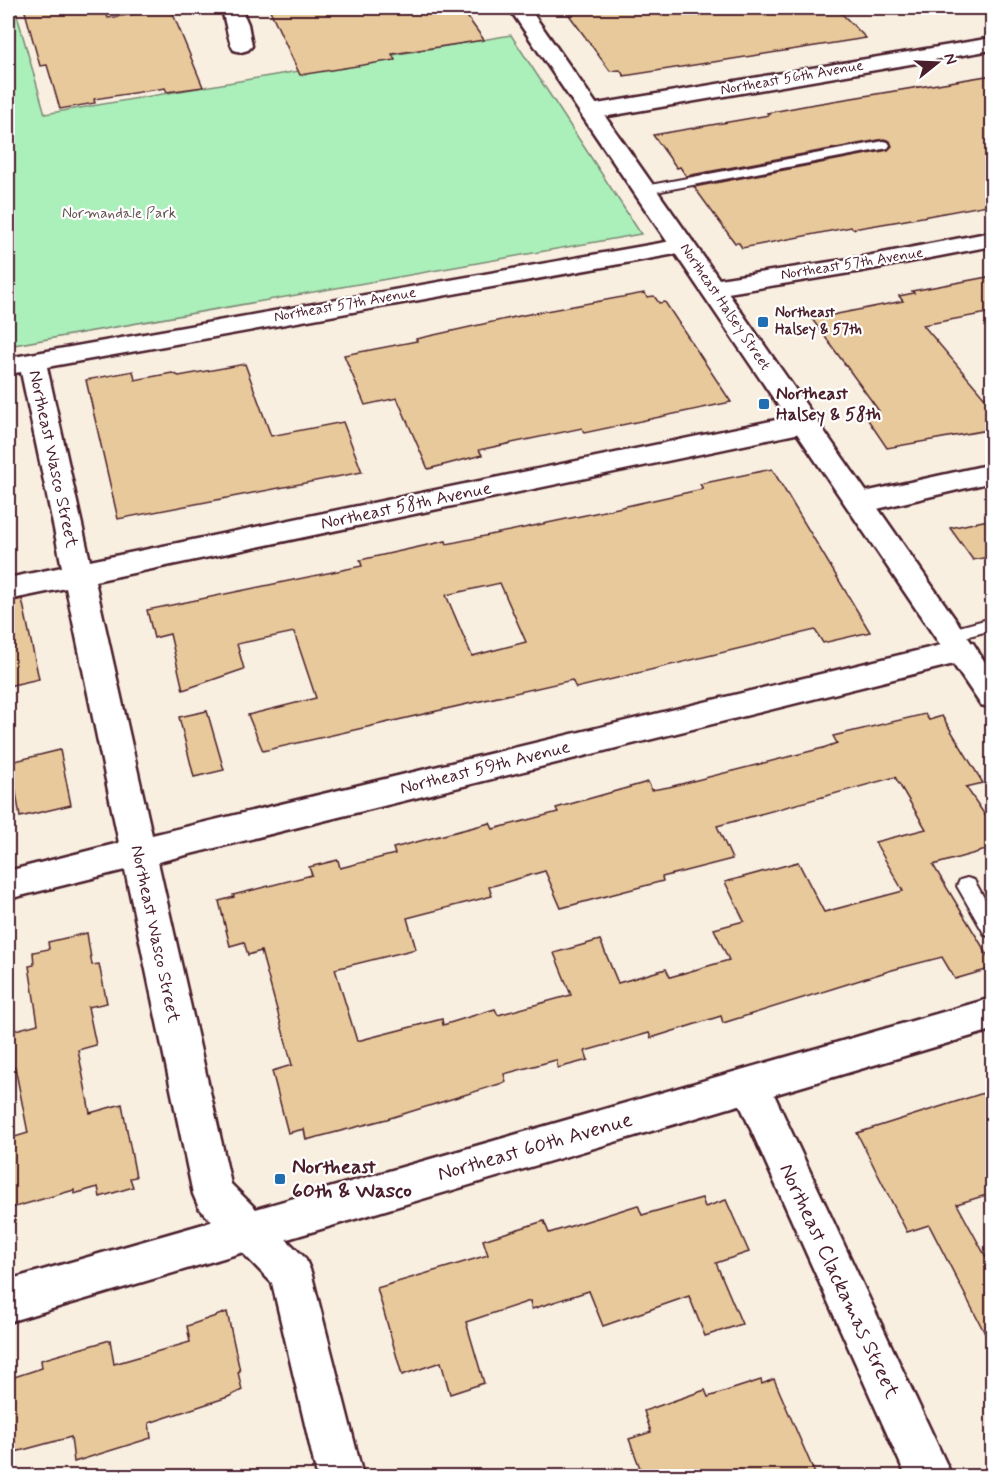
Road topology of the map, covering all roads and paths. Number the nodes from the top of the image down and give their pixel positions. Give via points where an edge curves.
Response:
1 (231, 8) edge
2 (519, 8) edge
3 (993, 44) edge
4 (241, 46) dead end
5 (591, 112) junction
6 (884, 145) dead end
7 (645, 190) junction
8 (993, 239) edge
9 (683, 246) junction
10 (712, 288) junction
11 (20, 364) edge
12 (805, 423) junction
13 (993, 473) edge
14 (860, 503) junction
15 (77, 574) junction
16 (8, 589) edge
17 (993, 624) edge
18 (956, 643) junction
19 (993, 696) edge
20 (137, 853) junction
21 (8, 885) edge
22 (966, 886) dead end
23 (993, 929) edge
24 (993, 1014) edge
25 (750, 1085) junction
26 (249, 1230) junction
27 (8, 1301) edge
28 (340, 1476) edge
29 (929, 1476) edge

1 - 4 street
2 - 5 street, Northeast Halsey Street
3 - 5 street, Northeast 56th Avenue
5 - 7 street, Northeast Halsey Street
6 - 7 lane
7 - 9 street, Northeast Halsey Street
8 - 10 street, Northeast 57th Avenue
9 - 10 street, Northeast Halsey Street
9 - 11 street, Northeast 57th Avenue
10 - 12 street, Northeast Halsey Street
11 - 15 street, Northeast Wasco Street
12 - 14 street, Northeast Halsey Street
12 - 15 street, Northeast 58th Avenue
13 - 14 street
14 - 18 street, Northeast Halsey Street
15 - 16 street, Northeast 58th Avenue
15 - 20 street, Northeast Wasco Street
17 - 18 lane
18 - 19 street, Northeast Halsey Street
18 - 20 street, Northeast 59th Avenue
20 - 21 street, Northeast 59th Avenue
20 - 26 street, Northeast Wasco Street via 213,1194
22 - 23 lane
24 - 25 street, Northeast 60th Avenue
25 - 26 street, Northeast 60th Avenue
25 - 29 street, Northeast Clackamas Street
26 - 27 street, Northeast 60th Avenue
26 - 28 street, Northeast Wasco Street via 290,1272

